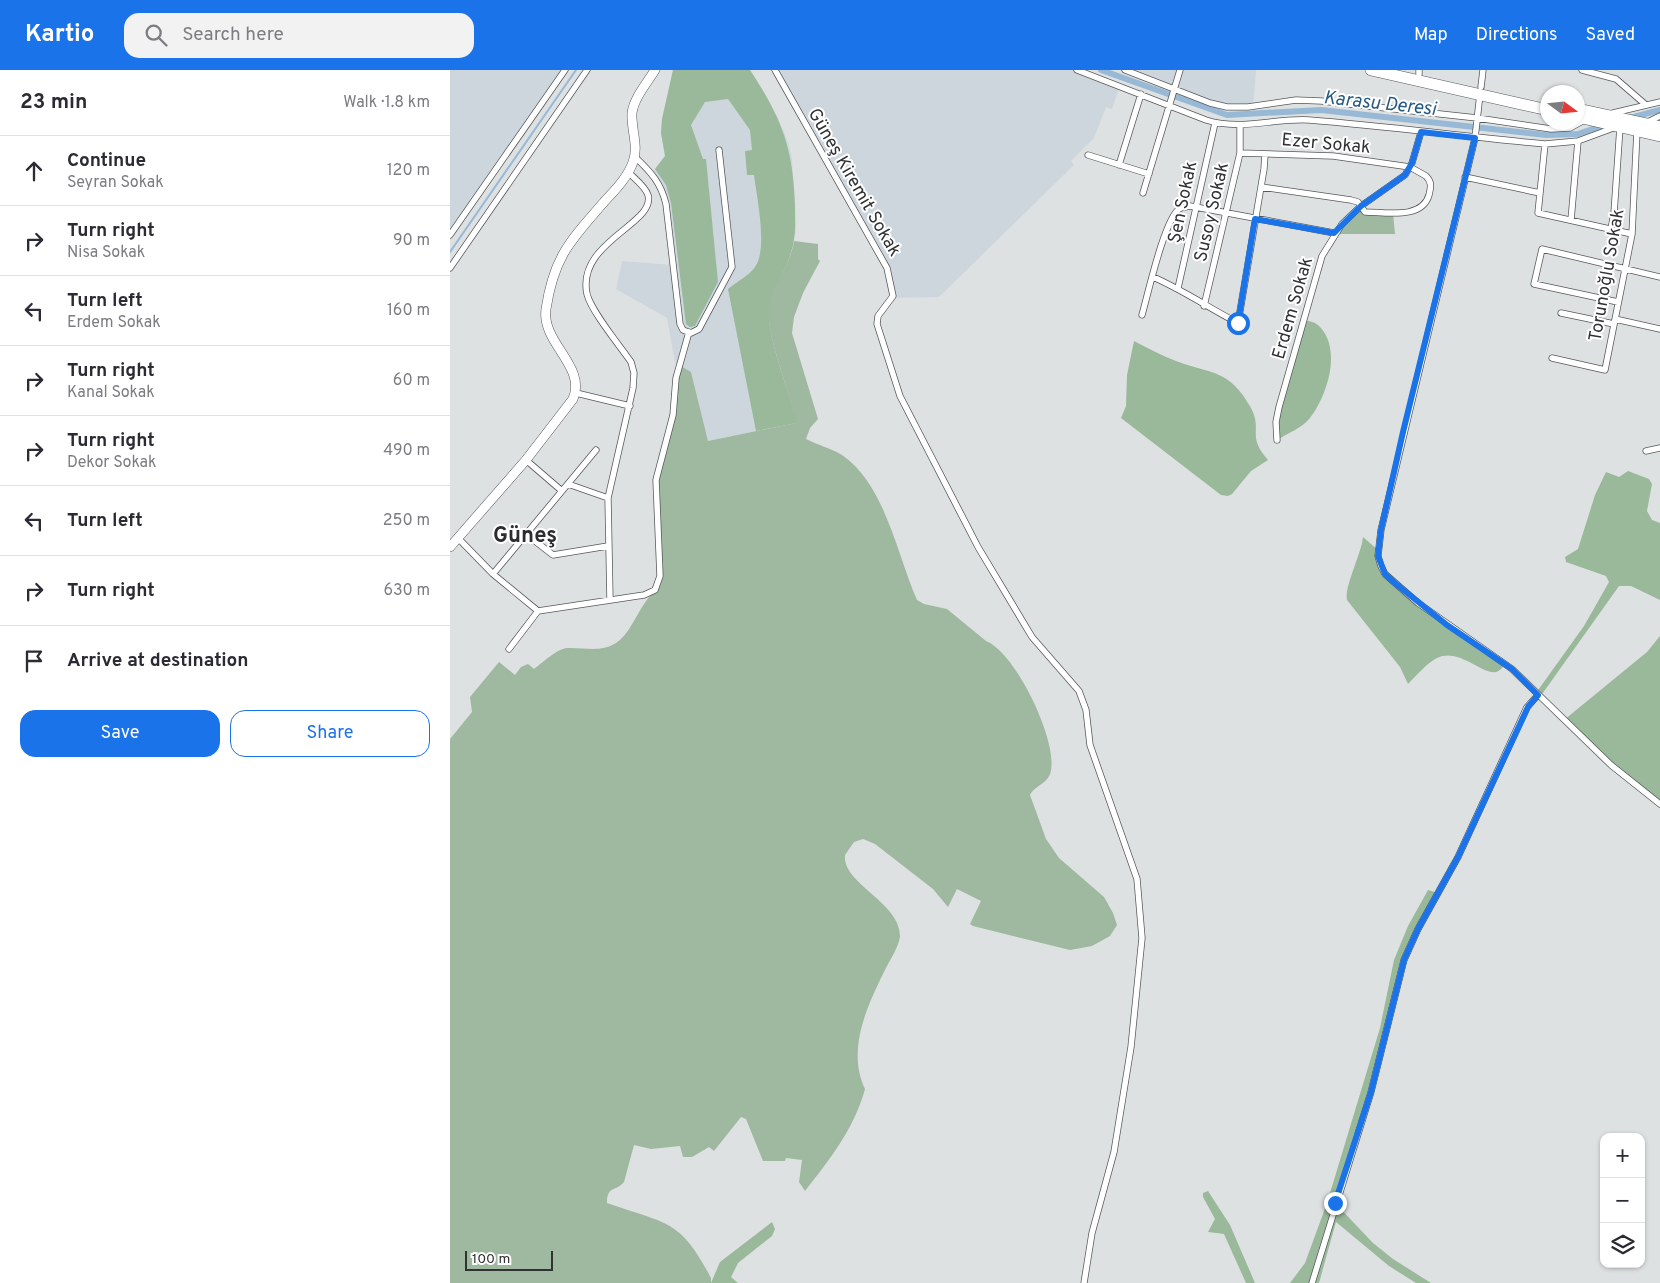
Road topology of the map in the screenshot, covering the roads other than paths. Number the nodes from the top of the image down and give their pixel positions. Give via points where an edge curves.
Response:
1 (565, 70) edge
2 (586, 70) edge
3 (655, 70) edge
4 (775, 70) edge
5 (1077, 70) edge
6 (1125, 70) edge
7 (1180, 70) edge
8 (1371, 70) edge
9 (1401, 70) edge
10 (1483, 70) edge
11 (1582, 70) edge
12 (1419, 72) edge
13 (1601, 72) edge
14 (1175, 88) junction
15 (1480, 91) junction
16 (1141, 94) junction
17 (1540, 101) edge
18 (1660, 102) edge
19 (1170, 105) junction
20 (1646, 106) junction
21 (1540, 108) edge
22 (1585, 112) edge
23 (1660, 116) edge
24 (1477, 118) junction
25 (1585, 118) edge
26 (1602, 119) junction
27 (1214, 122) junction
28 (1240, 125) junction
29 (1540, 127) edge
30 (1619, 127) junction
31 (1641, 127) junction
32 (1660, 127) edge
33 (1421, 132) junction
34 (1660, 136) edge
35 (1475, 138) junction
36 (1578, 141) junction
37 (1545, 144) junction
38 (719, 150) dead end
39 (1240, 153) junction
40 (1265, 154) junction
41 (1088, 156) dead end
42 (635, 157) junction
43 (1119, 165) junction
44 (1410, 167) junction
45 (628, 172) junction
46 (1149, 174) junction
47 (1466, 177) junction
48 (1261, 187) junction
49 (1143, 193) dead end
50 (1540, 193) junction
51 (1361, 206) junction
52 (1196, 207) junction
53 (1225, 215) junction
54 (1255, 219) junction
55 (1570, 220) junction
56 (1611, 229) junction
57 (1334, 233) junction
58 (1632, 234) junction
59 (450, 235) edge
60 (450, 268) edge
61 (1625, 269) junction
62 (1153, 277) junction
63 (1660, 277) edge
64 (1178, 288) junction
65 (1618, 302) junction
66 (1204, 306) junction
67 (1561, 313) dead end
68 (1142, 315) dead end
69 (1614, 322) junction
70 (1660, 329) edge
71 (689, 332) junction
72 (1552, 358) dead end
73 (576, 393) junction
74 (630, 406) junction
75 (1278, 440) dead end
76 (1660, 448) edge
77 (596, 450) dead end
78 (1646, 451) dead end
79 (526, 460) junction
80 (568, 484) junction
81 (562, 492) junction
82 (608, 498) junction
83 (526, 534) junction
84 (458, 538) junction
85 (608, 546) junction
86 (450, 547) edge
87 (493, 574) junction
88 (610, 600) junction
89 (538, 611) junction
90 (509, 649) dead end
91 (1538, 695) junction
92 (1660, 804) edge
93 (1084, 1283) edge
94 (1312, 1283) edge

1 - 59 street
2 - 60 street
3 - 42 street via 632,111
4 - 93 street, Güneş Kiremit Sokak via 887,268 893,296 878,316 877,324 900,396 978,547 1023,623 1079,691 1086,710 1090,745 1137,879 1142,938 1131,1047 1114,1152 1092,1233
5 - 16 street
6 - 14 street
7 - 14 street
8 - 15 highway
9 - 12 highway
10 - 15 street
11 - 13 street
12 - 15 highway
13 - 20 street via 1616,79
14 - 19 street
14 - 24 street via 1228,107 1253,107 1296,100 1321,101
15 - 17 highway
15 - 21 highway
15 - 24 street
16 - 19 street
16 - 43 street
18 - 20 street
19 - 27 street
19 - 46 street
20 - 26 street
22 - 26 highway
23 - 31 street
24 - 29 street
24 - 35 street
25 - 26 highway
26 - 30 highway
26 - 31 highway
27 - 28 street
27 - 52 street, Şen Sokak
28 - 33 street via 1306,120
28 - 39 street, Susoy Sokak
30 - 31 highway
30 - 36 street
30 - 56 street
31 - 32 highway
31 - 34 highway
31 - 58 street, Torunoğlu Sokak
33 - 35 street
33 - 44 street, Erdem Sokak
35 - 37 street
35 - 47 street
36 - 37 street
36 - 55 street
37 - 50 street
38 - 71 street via 732,267 699,329
39 - 40 street, Ezer Sokak
39 - 53 street, Susoy Sokak
40 - 44 street, Ezer Sokak via 1311,154
40 - 48 street
41 - 43 street
42 - 45 street
42 - 71 street via 662,187 680,324
43 - 46 street
44 - 51 street, Erdem Sokak via 1400,179
44 - 51 street via 1426,176 1430,183 1427,201 1422,208 1365,212
45 - 73 street via 561,254 546,308 547,328 575,378
45 - 74 street via 645,189 649,198 647,207 595,258 588,273 587,287 593,306 634,368
46 - 49 street
47 - 50 street
47 - 91 street via 1403,432 1378,556 1385,574 1396,584 1447,625 1512,669
48 - 51 street via 1351,200
48 - 54 street
50 - 55 street via 1538,213
51 - 57 street, Erdem Sokak
52 - 53 street
52 - 62 street via 1182,208 1175,214
52 - 64 street, Şen Sokak
53 - 54 street
53 - 66 street, Susoy Sokak
54 - 57 street
54 - 66 street via 1238,323
55 - 56 street
56 - 58 street
57 - 75 street, Erdem Sokak via 1314,279 1277,417
58 - 61 street, Torunoğlu Sokak
61 - 63 street
61 - 65 street, Torunoğlu Sokak
61 - 65 street via 1542,250 1534,284
62 - 64 street
62 - 68 street
64 - 66 street
65 - 69 street, Torunoğlu Sokak
67 - 69 street
69 - 70 street
69 - 72 street, Torunoğlu Sokak via 1605,370
71 - 88 street via 677,371 673,415 656,480 659,583 650,594
73 - 74 street
73 - 79 street
74 - 82 street via 614,462
76 - 78 street
77 - 80 street
79 - 81 street
79 - 84 street
80 - 81 street
80 - 82 street
81 - 83 street
82 - 85 street
83 - 85 street via 553,556
83 - 87 street
84 - 86 street
84 - 87 street
85 - 88 street
87 - 89 street
88 - 89 street
89 - 90 street
91 - 92 street via 1611,765
91 - 94 street via 1528,707 1458,857 1404,960 1371,1092

